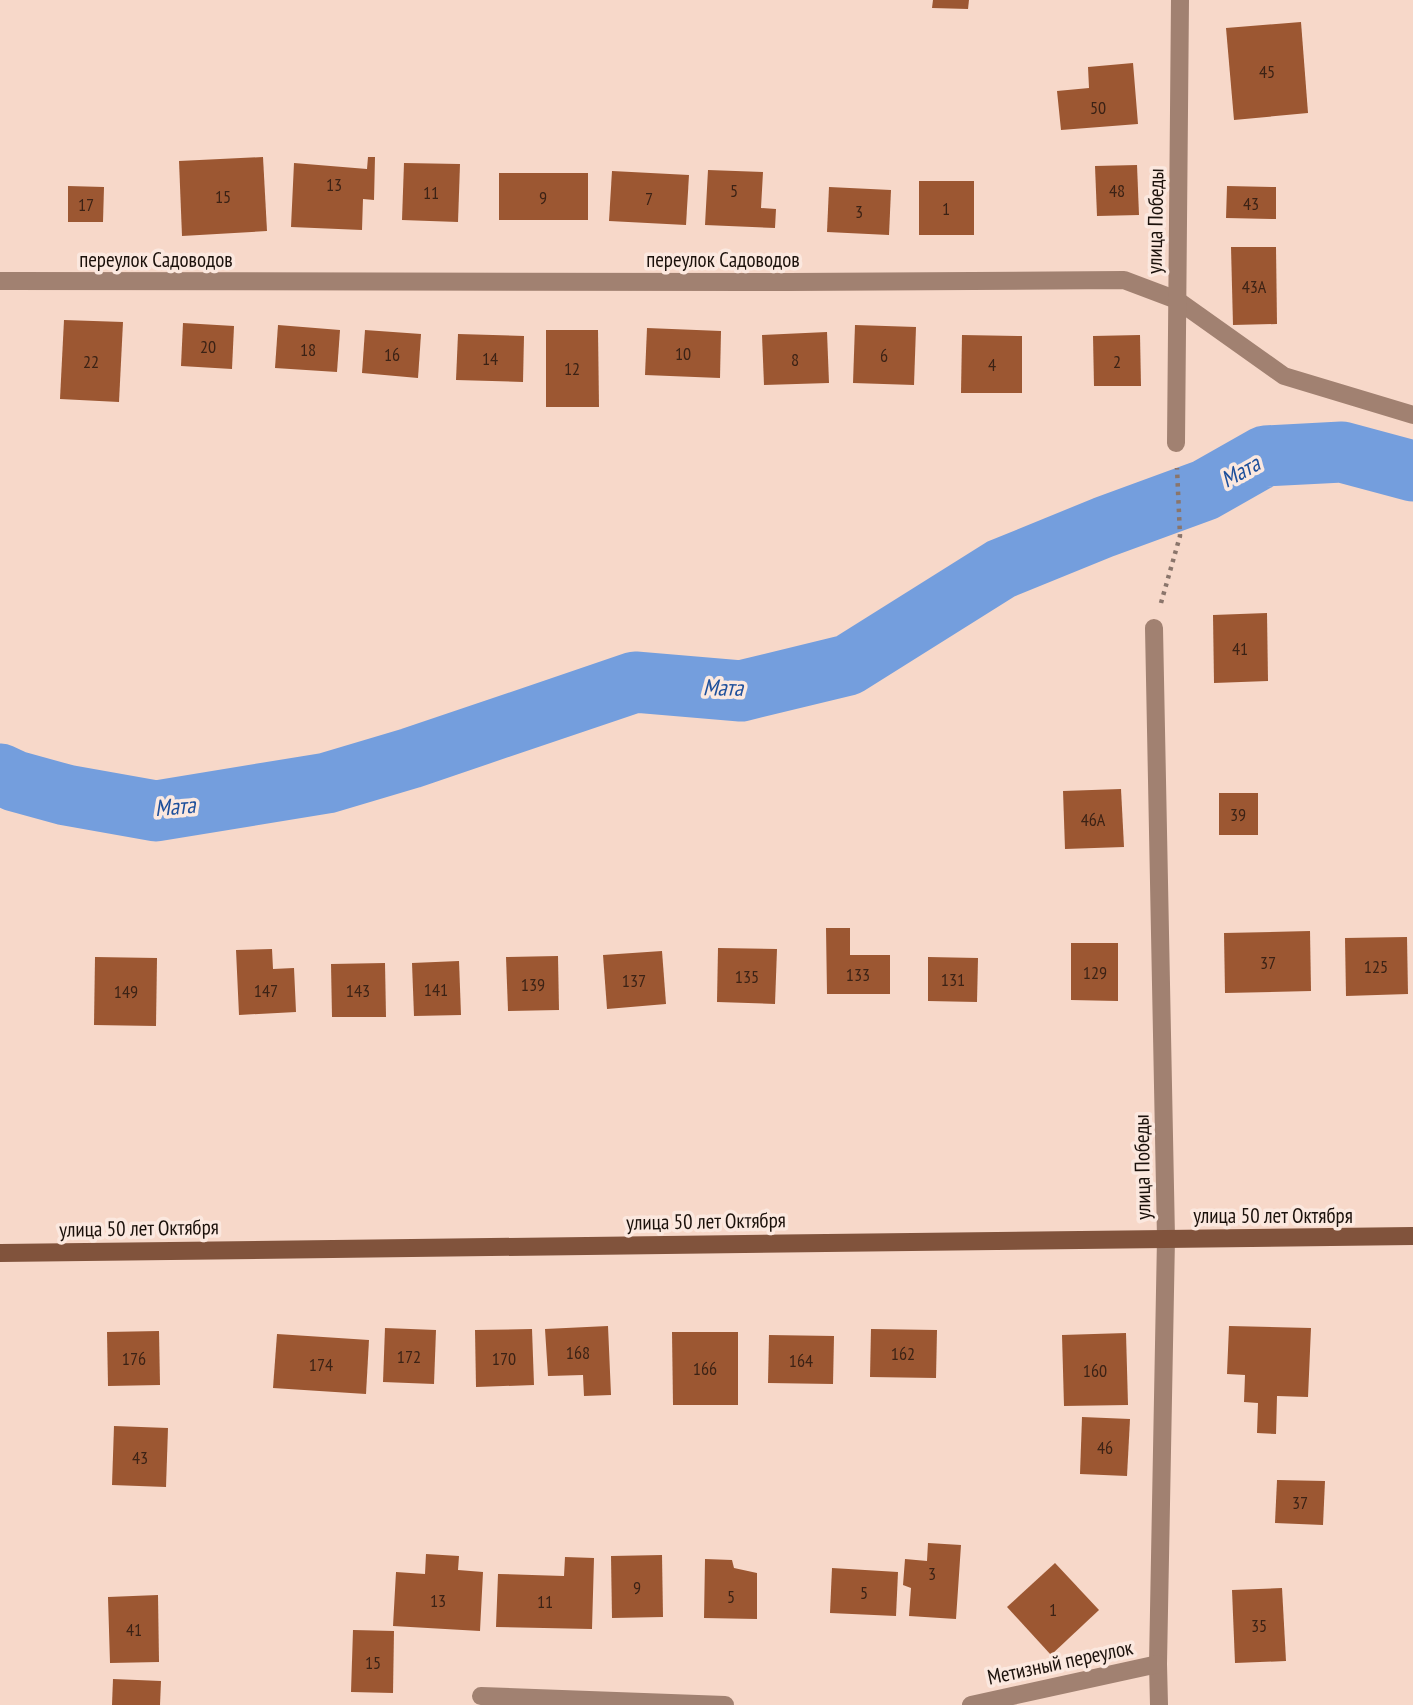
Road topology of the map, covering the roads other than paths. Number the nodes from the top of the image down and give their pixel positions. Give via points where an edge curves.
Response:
1 (1180, 0) edge
2 (0, 281) edge
3 (1177, 300) junction
4 (1413, 415) edge
5 (1176, 443) road end
6 (1154, 628) road end
7 (1413, 1236) edge
8 (1166, 1238) junction
9 (0, 1253) edge
10 (1158, 1664) junction
11 (481, 1696) dead end
12 (725, 1705) edge
13 (971, 1705) edge
14 (1159, 1705) edge

1 - 3 street, улица Победы
2 - 3 street, переулок Садоводов via 1124,280
3 - 4 street, переулок Садоводов via 1284,376
3 - 5 street, улица Победы
6 - 8 street, улица Победы
7 - 8 street, улица 50 лет Октября
8 - 9 street, улица 50 лет Октября
8 - 10 street, улица Победы
10 - 13 street, Метизный переулок
10 - 14 street, улица Победы
11 - 12 street

